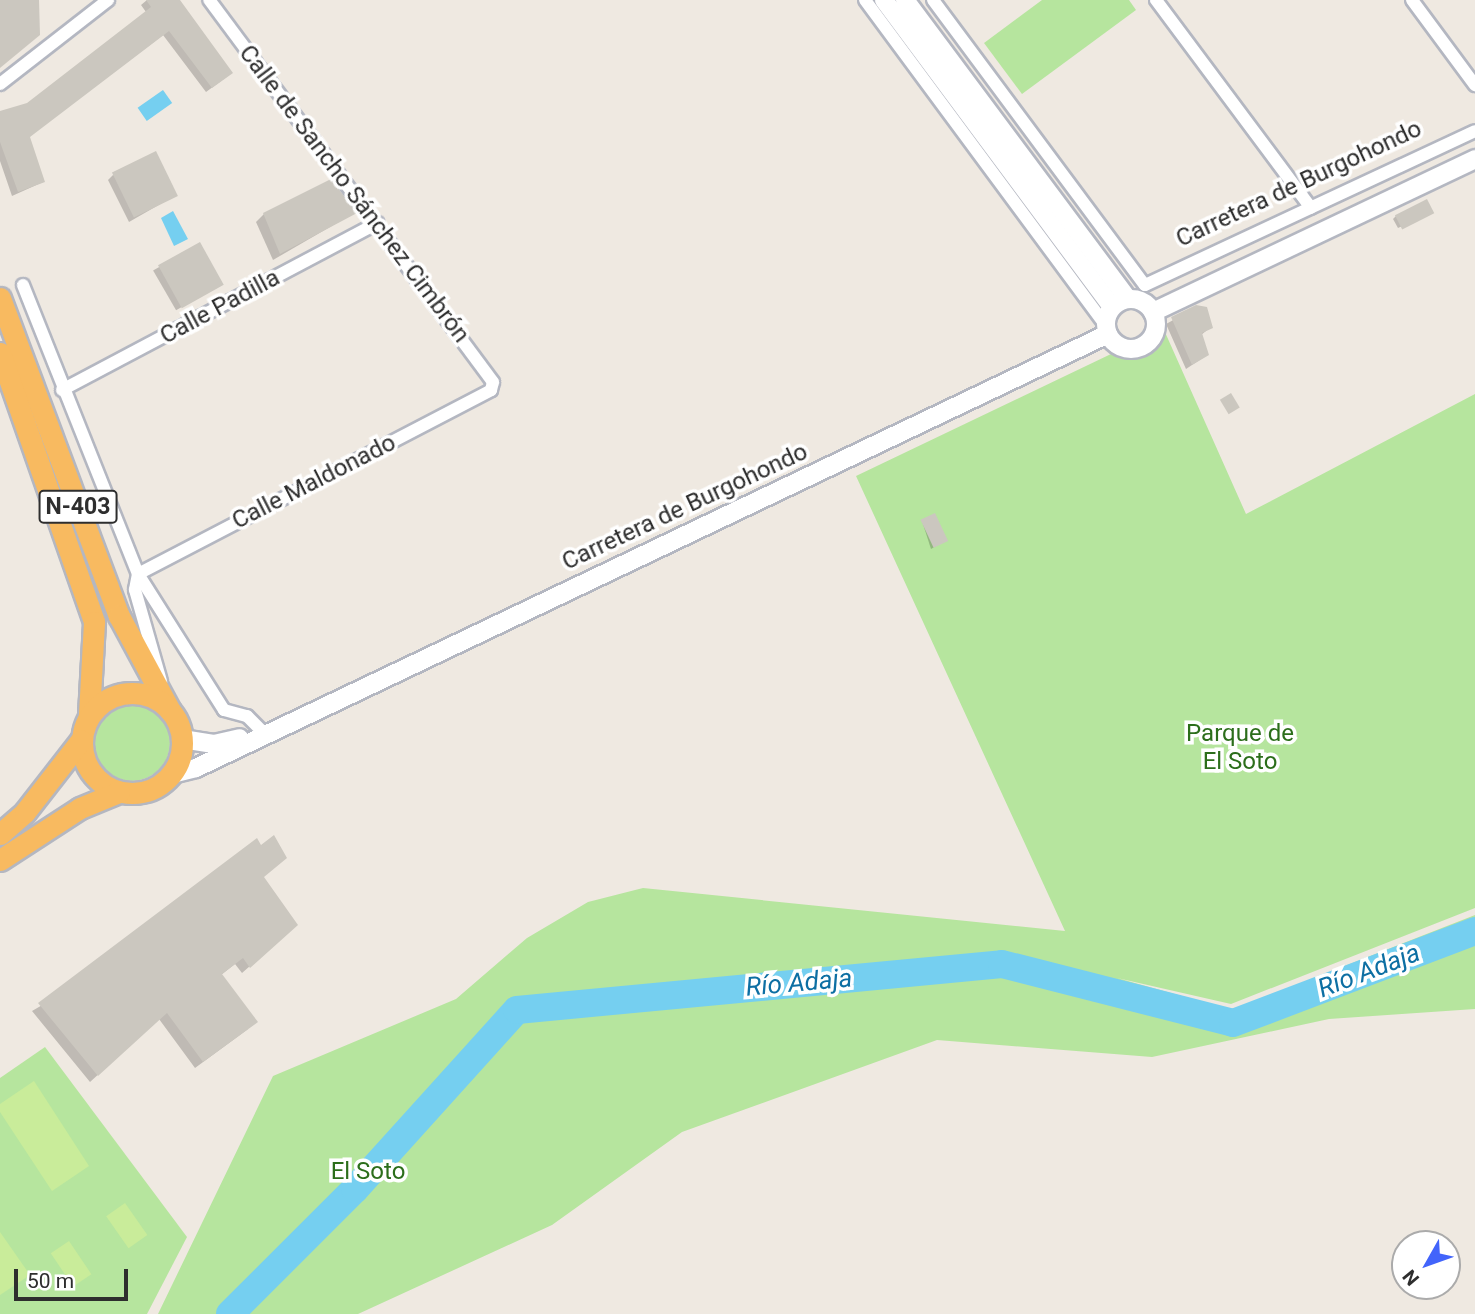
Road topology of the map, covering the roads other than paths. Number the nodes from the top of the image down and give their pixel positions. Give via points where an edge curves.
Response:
1 (108, 0) edge
2 (209, 0) edge
3 (865, 0) edge
4 (884, 0) edge
5 (905, 0) edge
6 (933, 0) edge
7 (1156, 0) edge
8 (1412, 0) edge
9 (0, 84) edge
10 (1475, 85) edge
11 (1475, 131) edge
12 (1475, 159) edge
13 (1311, 208) junction
14 (377, 223) junction
15 (23, 285) dead end
16 (0, 298) edge
17 (1120, 303) junction
18 (1153, 312) junction
19 (1107, 330) junction
20 (0, 353) edge
21 (62, 390) junction
22 (491, 390) joint
23 (138, 574) junction
24 (167, 705) junction
25 (89, 715) junction
26 (282, 724) junction
27 (261, 730) junction
28 (182, 738) junction
29 (81, 740) junction
30 (172, 774) junction
31 (119, 792) junction
32 (0, 834) edge
33 (0, 860) edge

1 - 9 street
2 - 14 street, Calle de Sancho Sánchez Cimbrón
3 - 19 street
4 - 17 main road
5 - 17 main road
6 - 13 street, Carretera de Burgohondo via 1145,285
7 - 13 street
8 - 10 street
11 - 13 street, Carretera de Burgohondo
12 - 18 main road
14 - 21 street, Calle Padilla
14 - 22 street, Calle de Sancho Sánchez Cimbrón via 493,382
15 - 21 street
16 - 24 highway, N-403 via 118,616
17 - 18 main road
17 - 19 main road
18 - 19 main road via 1154,333 1141,347 1118,346
19 - 26 main road, Carretera de Burgohondo
20 - 25 highway, N-403 via 94,622
21 - 23 street
22 - 23 street, Calle Maldonado
23 - 24 street via 135,590
23 - 27 street via 224,710 247,716
24 - 25 highway via 131,692 100,703
24 - 28 highway, N-403
25 - 29 highway, N-403
26 - 27 main road, Carretera de Burgohondo
26 - 30 main road, Carretera de Burgohondo
27 - 28 main road, Carretera de Burgohondo via 214,744
28 - 30 highway
29 - 31 highway via 91,773
29 - 32 highway via 25,812
30 - 31 highway via 147,791
31 - 33 highway via 79,808

